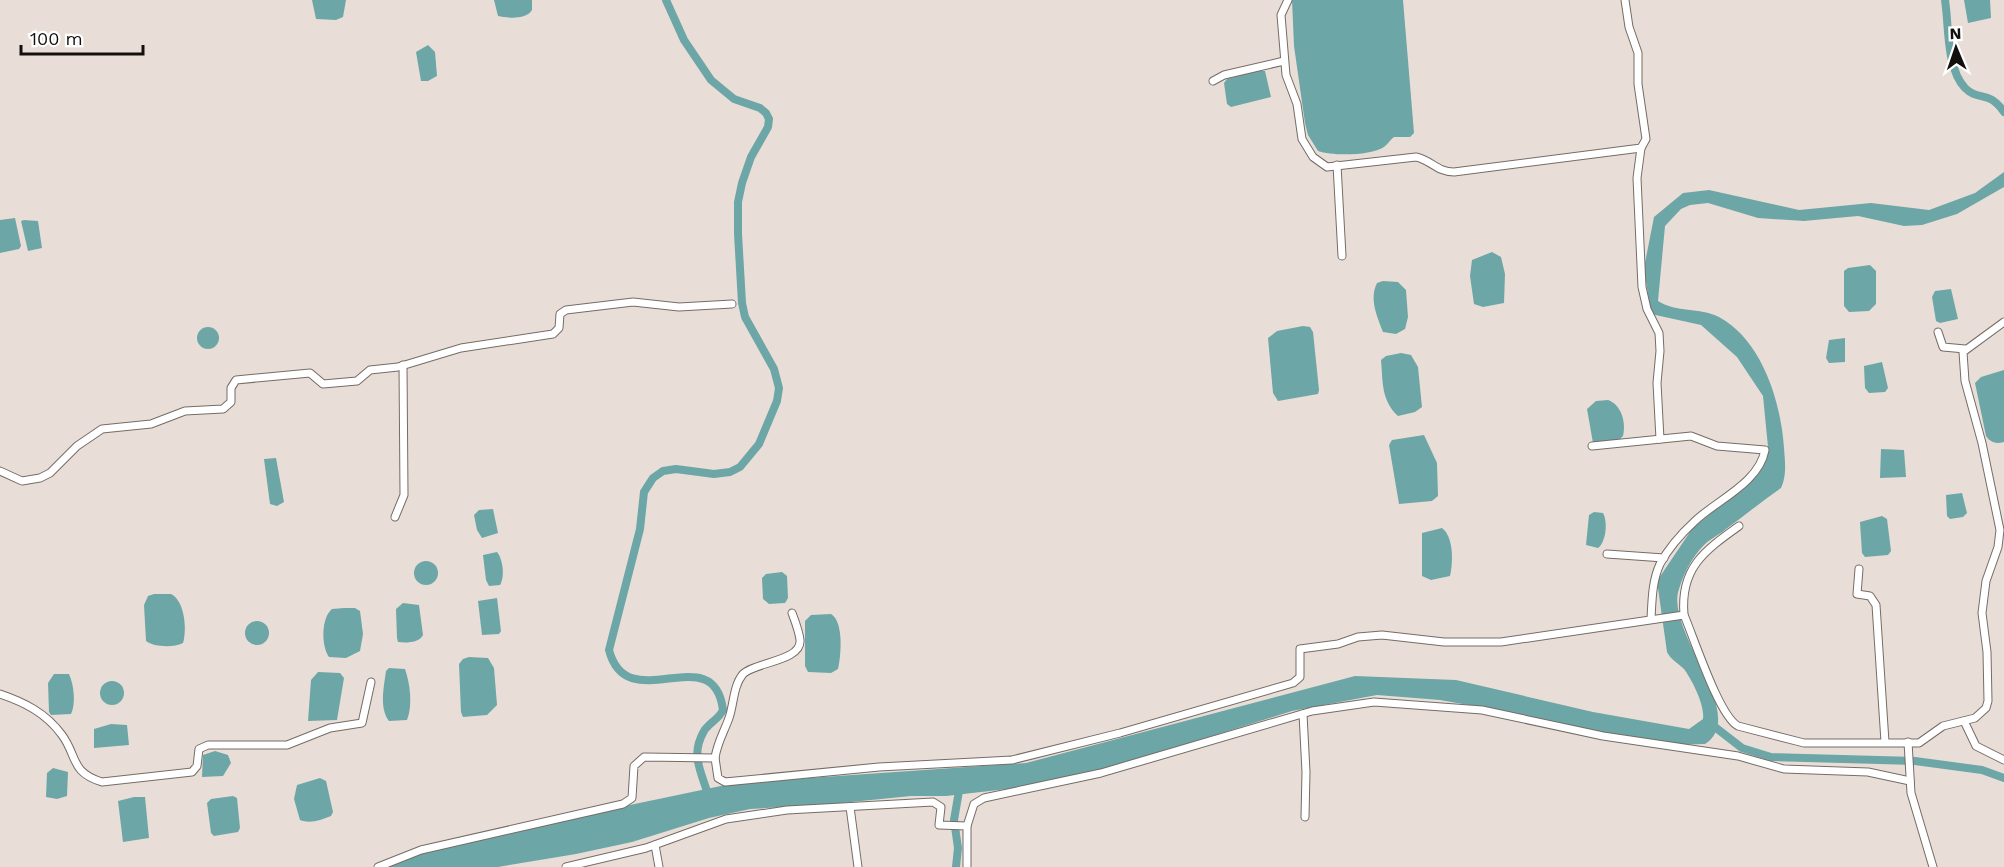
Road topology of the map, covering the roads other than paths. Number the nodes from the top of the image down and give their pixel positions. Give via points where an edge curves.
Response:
1 (1288, 0) edge
2 (1625, 0) edge
3 (1284, 61) junction
4 (1213, 81) dead end
5 (1641, 148) junction
6 (1336, 165) junction
7 (1342, 256) dead end
8 (732, 304) dead end
9 (2004, 322) edge
10 (1938, 332) dead end
11 (1965, 349) junction
12 (403, 365) junction
13 (1660, 439) junction
14 (1593, 446) dead end
15 (0, 471) edge
16 (395, 517) dead end
17 (1739, 526) dead end
18 (1607, 554) dead end
19 (1664, 558) junction
20 (1859, 569) dead end
21 (792, 613) dead end
22 (1681, 615) junction
23 (1654, 619) junction
24 (370, 682) dead end
25 (0, 694) edge
26 (1303, 714) junction
27 (1964, 721) junction
28 (1885, 742) junction
29 (1908, 745) junction
30 (712, 757) junction
31 (2004, 760) edge
32 (1910, 781) junction
33 (850, 807) junction
34 (1305, 817) dead end
35 (965, 826) junction
36 (655, 845) junction
37 (378, 867) edge
38 (566, 867) edge
39 (659, 867) edge
40 (858, 867) edge
41 (967, 867) edge
42 (1933, 867) edge

1 - 3 street via 1281,15
2 - 5 street via 1638,53 1646,139
3 - 4 street
3 - 6 street via 1307,149 1320,164
5 - 6 street via 1454,172 1440,171 1423,159 1410,156
5 - 13 street via 1637,178 1641,288 1659,333 1656,383
6 - 7 street
8 - 12 street via 679,308 633,302 566,310 560,314 559,328 553,334 461,348
9 - 11 street
10 - 11 street via 1943,347
11 - 27 street via 1965,381 2000,530 1982,613 1988,701 1975,718
12 - 15 street via 370,370 348,383 323,384 310,373 236,380 231,388 231,402 223,409 185,411 151,424 102,429 77,446 50,473 33,480 22,481
12 - 16 street via 404,495
13 - 14 street
13 - 19 street via 1691,436 1717,446 1765,450 1748,478 1694,521
17 - 22 street via 1704,552 1693,567 1684,590
18 - 19 street
19 - 23 street via 1655,577
20 - 28 street via 1857,594 1870,596 1876,605
21 - 30 street via 799,646 792,654 746,671 738,680 730,716
22 - 23 street
22 - 28 street via 1731,722 1804,743
23 - 30 street via 1501,642 1444,642 1382,635 1309,647 1299,651 1300,677 1293,683 1012,760 879,767 725,782 718,778
24 - 25 street via 362,723 330,728 287,746 208,745 199,749 197,766 192,772 102,782 75,766 63,736 40,713
26 - 32 street via 1374,702 1458,707 1603,736 1738,756 1784,769 1868,772
26 - 34 street
26 - 35 street via 1101,773 984,798 974,804
27 - 29 street via 1943,726 1919,743
27 - 31 street via 1976,746
28 - 29 street
29 - 32 street
30 - 37 street via 639,759 634,766 632,798 623,804 421,850
32 - 42 street
33 - 35 street via 933,802 941,807 939,825
33 - 36 street via 787,810 726,819
33 - 40 street
35 - 41 street
36 - 38 street
36 - 39 street

